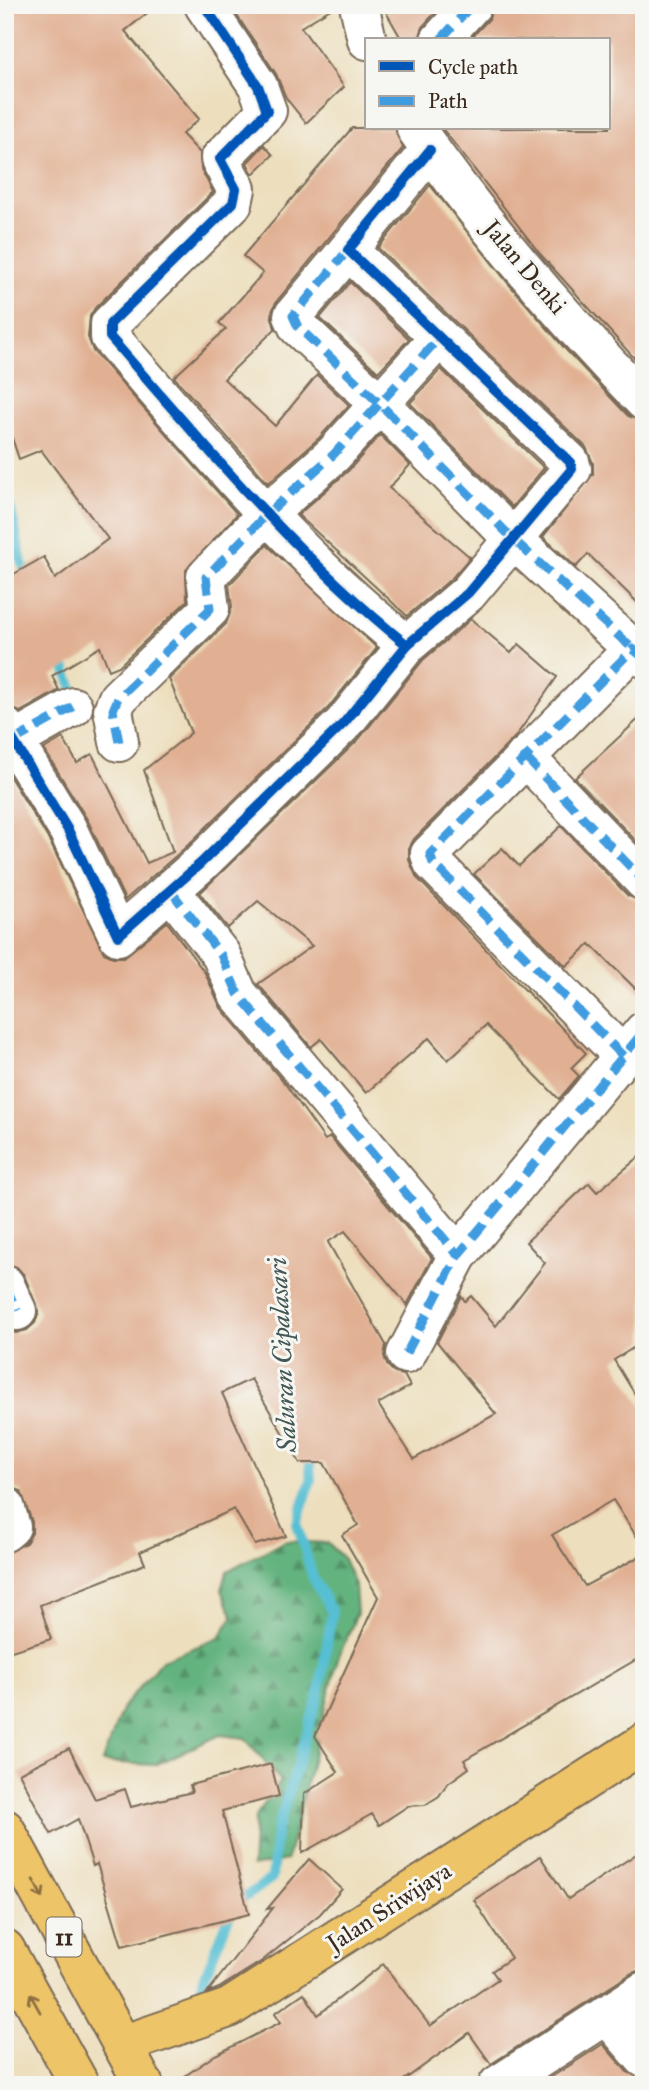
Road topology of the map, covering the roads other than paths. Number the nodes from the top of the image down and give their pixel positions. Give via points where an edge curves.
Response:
1 (204, 5) edge
2 (359, 5) edge
3 (472, 5) edge
4 (367, 38) edge
5 (442, 38) edge
6 (422, 139) edge
7 (348, 250) junction
8 (439, 338) junction
9 (644, 401) edge
10 (380, 404) junction
11 (268, 513) junction
12 (514, 540) junction
13 (407, 645) junction
14 (639, 653) edge
15 (73, 707) dead end
16 (13, 741) edge
17 (118, 742) dead end
18 (525, 757) junction
19 (644, 881) edge
20 (170, 890) junction
21 (634, 1044) edge
22 (458, 1255) junction
23 (406, 1353) dead end
24 (5, 1506) edge
25 (5, 1532) edge
26 (644, 1743) edge
27 (5, 1829) edge
28 (5, 1948) edge
29 (644, 1991) edge
30 (607, 2015) junction
31 (122, 2045) junction
32 (644, 2057) edge
33 (80, 2085) edge
34 (144, 2085) edge
35 (498, 2085) edge

1 - 11 street via 258,86 267,111 220,159 236,189 233,203 108,331
2 - 4 street
3 - 5 street
6 - 7 street
6 - 9 street, Jalan Denki via 597,353
7 - 8 street
7 - 10 street via 293,316 332,362
8 - 10 street
8 - 12 street via 573,466
10 - 11 street via 334,454
10 - 12 street
11 - 13 street via 374,619
11 - 17 street via 206,577 210,608 118,698 113,710
12 - 13 street via 468,593
12 - 14 street
13 - 20 street via 344,723
14 - 18 street
15 - 16 street
16 - 20 street via 68,830 118,936
18 - 19 street
18 - 21 street via 430,854 433,863
20 - 22 street via 221,955 238,994
21 - 22 street
22 - 23 street
24 - 25 street via 11,1527
26 - 31 main road, Jalan Sriwijaya via 229,2008
27 -> 31 main road, 11
33 -> 28 main road, 11
29 - 30 street
30 - 32 street
30 - 35 street
31 - 34 main road, 11

